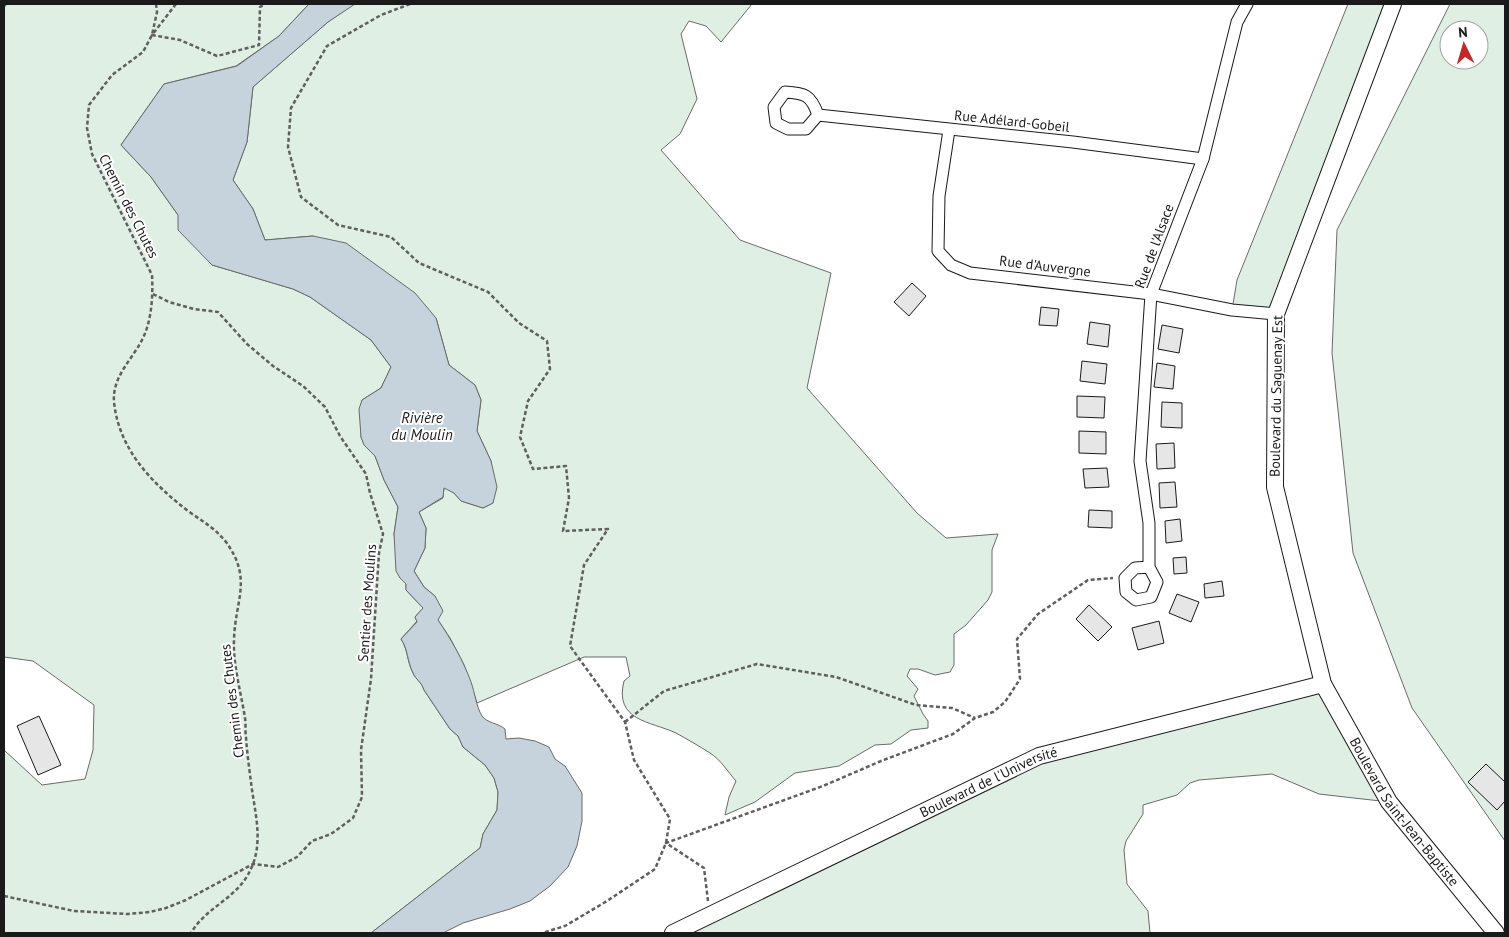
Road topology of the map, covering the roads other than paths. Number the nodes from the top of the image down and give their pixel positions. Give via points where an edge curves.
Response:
1 (1247, 4) edge
2 (1393, 4) edge
3 (818, 115) dead end
4 (948, 130) junction
5 (1203, 159) junction
6 (1152, 294) junction
7 (1276, 314) junction
8 (1149, 568) junction
9 (1323, 684) junction
10 (673, 933) edge
11 (1496, 933) edge

1 - 5 street, Rue de l'Alsace via 1237,22
2 - 7 main road, Boulevard du Saguenay Est
3 - 4 street, Rue Adélard-Gobeil
4 - 5 street, Rue Adélard-Gobeil
4 - 6 street, Rue d'Auvergne via 939,196 938,251 951,266 970,273
5 - 6 street, Rue de l'Alsace
6 - 7 street, Rue d'Auvergne via 1232,310
6 - 8 street, Rue de l'Alsace via 1140,462 1149,523
7 - 9 main road, Boulevard du Saguenay Est via 1275,487
8 - 8 street, Rue de l'Alsace via 1135,568 1125,578 1126,592 1136,600 1152,597 1157,582
9 - 10 main road, Boulevard de l'Université via 1039,756
9 - 11 main road, Boulevard Saint-Jean-Baptiste via 1389,802

